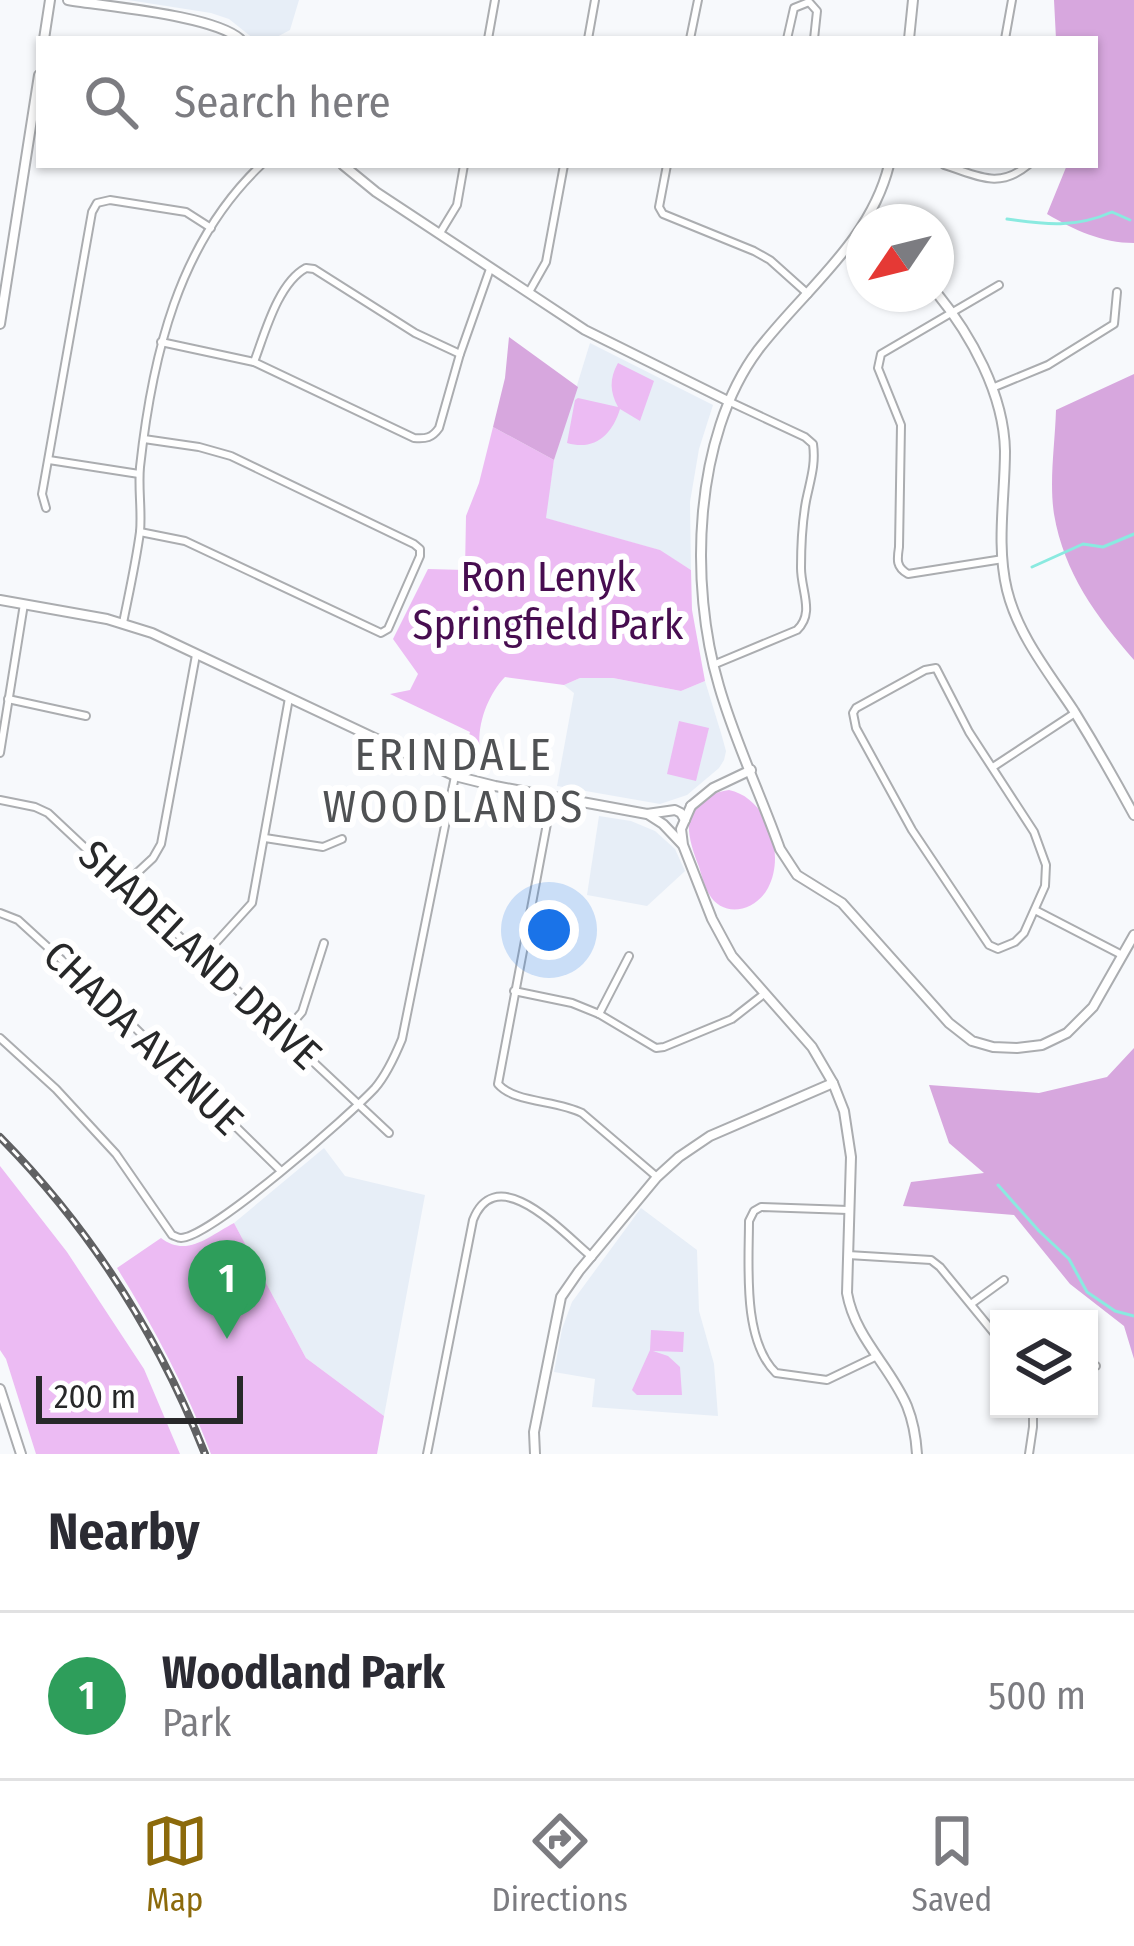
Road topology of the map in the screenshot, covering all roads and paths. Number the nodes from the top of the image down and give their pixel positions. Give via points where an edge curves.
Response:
1 (50, 0) edge
2 (68, 0) edge
3 (495, 0) edge
4 (595, 0) edge
5 (698, 0) edge
6 (913, 0) edge
7 (1012, 0) edge
8 (44, 36) edge
9 (236, 36) edge
10 (489, 36) edge
11 (589, 36) edge
12 (692, 36) edge
13 (788, 36) edge
14 (814, 36) edge
15 (909, 36) edge
16 (1006, 36) edge
17 (36, 94) edge
18 (258, 168) edge
19 (347, 168) edge
20 (463, 168) edge
21 (563, 168) edge
22 (666, 168) edge
23 (888, 168) edge
24 (955, 168) edge
25 (1025, 168) edge
26 (873, 204) edge
27 (211, 228) junction
28 (440, 233) junction
29 (846, 250) edge
30 (490, 269) junction
31 (999, 285) dead end
32 (530, 292) junction
33 (1117, 292) dead end
34 (808, 294) junction
35 (953, 313) junction
36 (0, 325) edge
37 (161, 342) junction
38 (460, 354) junction
39 (254, 362) junction
40 (991, 388) junction
41 (728, 401) junction
42 (144, 439) junction
43 (49, 460) junction
44 (139, 474) junction
45 (46, 508) dead end
46 (140, 532) junction
47 (1003, 559) junction
48 (0, 600) edge
49 (24, 604) junction
50 (123, 623) junction
51 (196, 653) junction
52 (713, 665) junction
53 (289, 698) junction
54 (8, 700) junction
55 (1075, 713) junction
56 (86, 716) dead end
57 (0, 753) edge
58 (992, 768) junction
59 (751, 770) junction
60 (454, 776) junction
61 (552, 796) junction
62 (0, 800) edge
63 (1134, 815) edge
64 (674, 821) junction
65 (265, 838) junction
66 (342, 839) dead end
67 (124, 885) junction
68 (1035, 910) junction
69 (0, 913) edge
70 (1134, 935) edge
71 (324, 943) dead end
72 (629, 956) dead end
73 (1123, 956) junction
74 (202, 958) junction
75 (514, 992) junction
76 (764, 994) junction
77 (599, 1014) junction
78 (284, 1033) junction
79 (0, 1038) edge
80 (833, 1083) junction
81 (359, 1104) junction
82 (389, 1132) dead end
83 (281, 1171) junction
84 (657, 1177) junction
85 (848, 1210) junction
86 (848, 1256) junction
87 (592, 1257) junction
88 (1004, 1280) dead end
89 (971, 1304) junction
90 (990, 1328) edge
91 (875, 1357) junction
92 (0, 1389) edge
93 (1034, 1418) edge
94 (21, 1454) edge
95 (427, 1454) edge
96 (535, 1454) edge
97 (917, 1454) edge
98 (1029, 1454) edge

1 - 8 street
2 - 9 street via 207,23
3 - 10 street
4 - 11 street
5 - 12 street
6 - 15 street
7 - 16 street
13 - 14 street via 794,8 809,2 818,11
17 - 36 street
18 - 27 street
19 - 28 street
20 - 28 street via 457,205
21 - 32 street via 545,262
22 - 34 street via 663,214 754,251
23 - 26 street
24 - 25 street via 998,180
27 - 37 street
27 - 43 street via 186,212 98,203
28 - 30 street
29 - 34 street
30 - 32 street
30 - 38 street
31 - 35 street
32 - 41 street
33 - 40 street via 1114,324
34 - 41 street via 754,355
35 - 40 street
35 - 47 street via 881,354 878,368 902,425 896,562 908,574
37 - 39 street
37 - 42 street
38 - 39 street via 439,428 424,439
38 - 39 street via 306,268 292,278
40 - 47 street via 1005,445
41 - 52 street via 703,510
41 - 52 street via 813,445 801,542 808,613 797,630
42 - 44 street
42 - 46 street via 231,456 414,544 420,556 381,634 185,541
43 - 44 street
43 - 45 street
44 - 46 street
46 - 50 street
47 - 55 street via 1021,630
48 - 49 street
49 - 50 street
49 - 54 street
50 - 51 street
51 - 53 street
51 - 67 street via 161,844
52 - 59 street
53 - 60 street
53 - 65 street
54 - 56 street
54 - 57 street
55 - 58 street
55 - 63 street
58 - 68 street via 1043,852 1046,878
58 - 68 street via 936,668 853,713 912,830 989,945 1015,942
59 - 64 street
59 - 73 street via 795,873 842,904 972,1041 1017,1048 1067,1033
60 - 61 street
60 - 81 street via 402,1039
61 - 64 street
61 - 75 street
62 - 67 street, SHADELAND DRIVE via 47,813
64 - 76 street via 721,939
65 - 66 street via 323,847
65 - 74 street via 250,908
67 - 74 street, SHADELAND DRIVE
68 - 73 street
69 - 83 street, CHADA AVENUE via 18,920 123,1016
70 - 73 street
71 - 78 street via 302,1012
72 - 77 street
74 - 78 street, SHADELAND DRIVE
75 - 77 street
75 - 84 street via 502,1090 582,1113
76 - 77 street via 731,1019 656,1048
76 - 80 street
78 - 81 street, SHADELAND DRIVE
79 - 83 street via 116,1154 172,1235 189,1235 238,1208
80 - 84 street via 710,1136
80 - 85 street via 849,1133
81 - 82 street, SHADELAND DRIVE
81 - 83 street
84 - 87 street
85 - 86 street
85 - 91 street via 754,1211 750,1311 776,1372 827,1380
86 - 89 street via 931,1260
86 - 91 street via 849,1306
87 - 95 street via 518,1198 498,1196 478,1208
87 - 96 street via 558,1307
88 - 89 street
89 - 90 street
91 - 97 street via 907,1406
92 - 94 street
93 - 98 street

